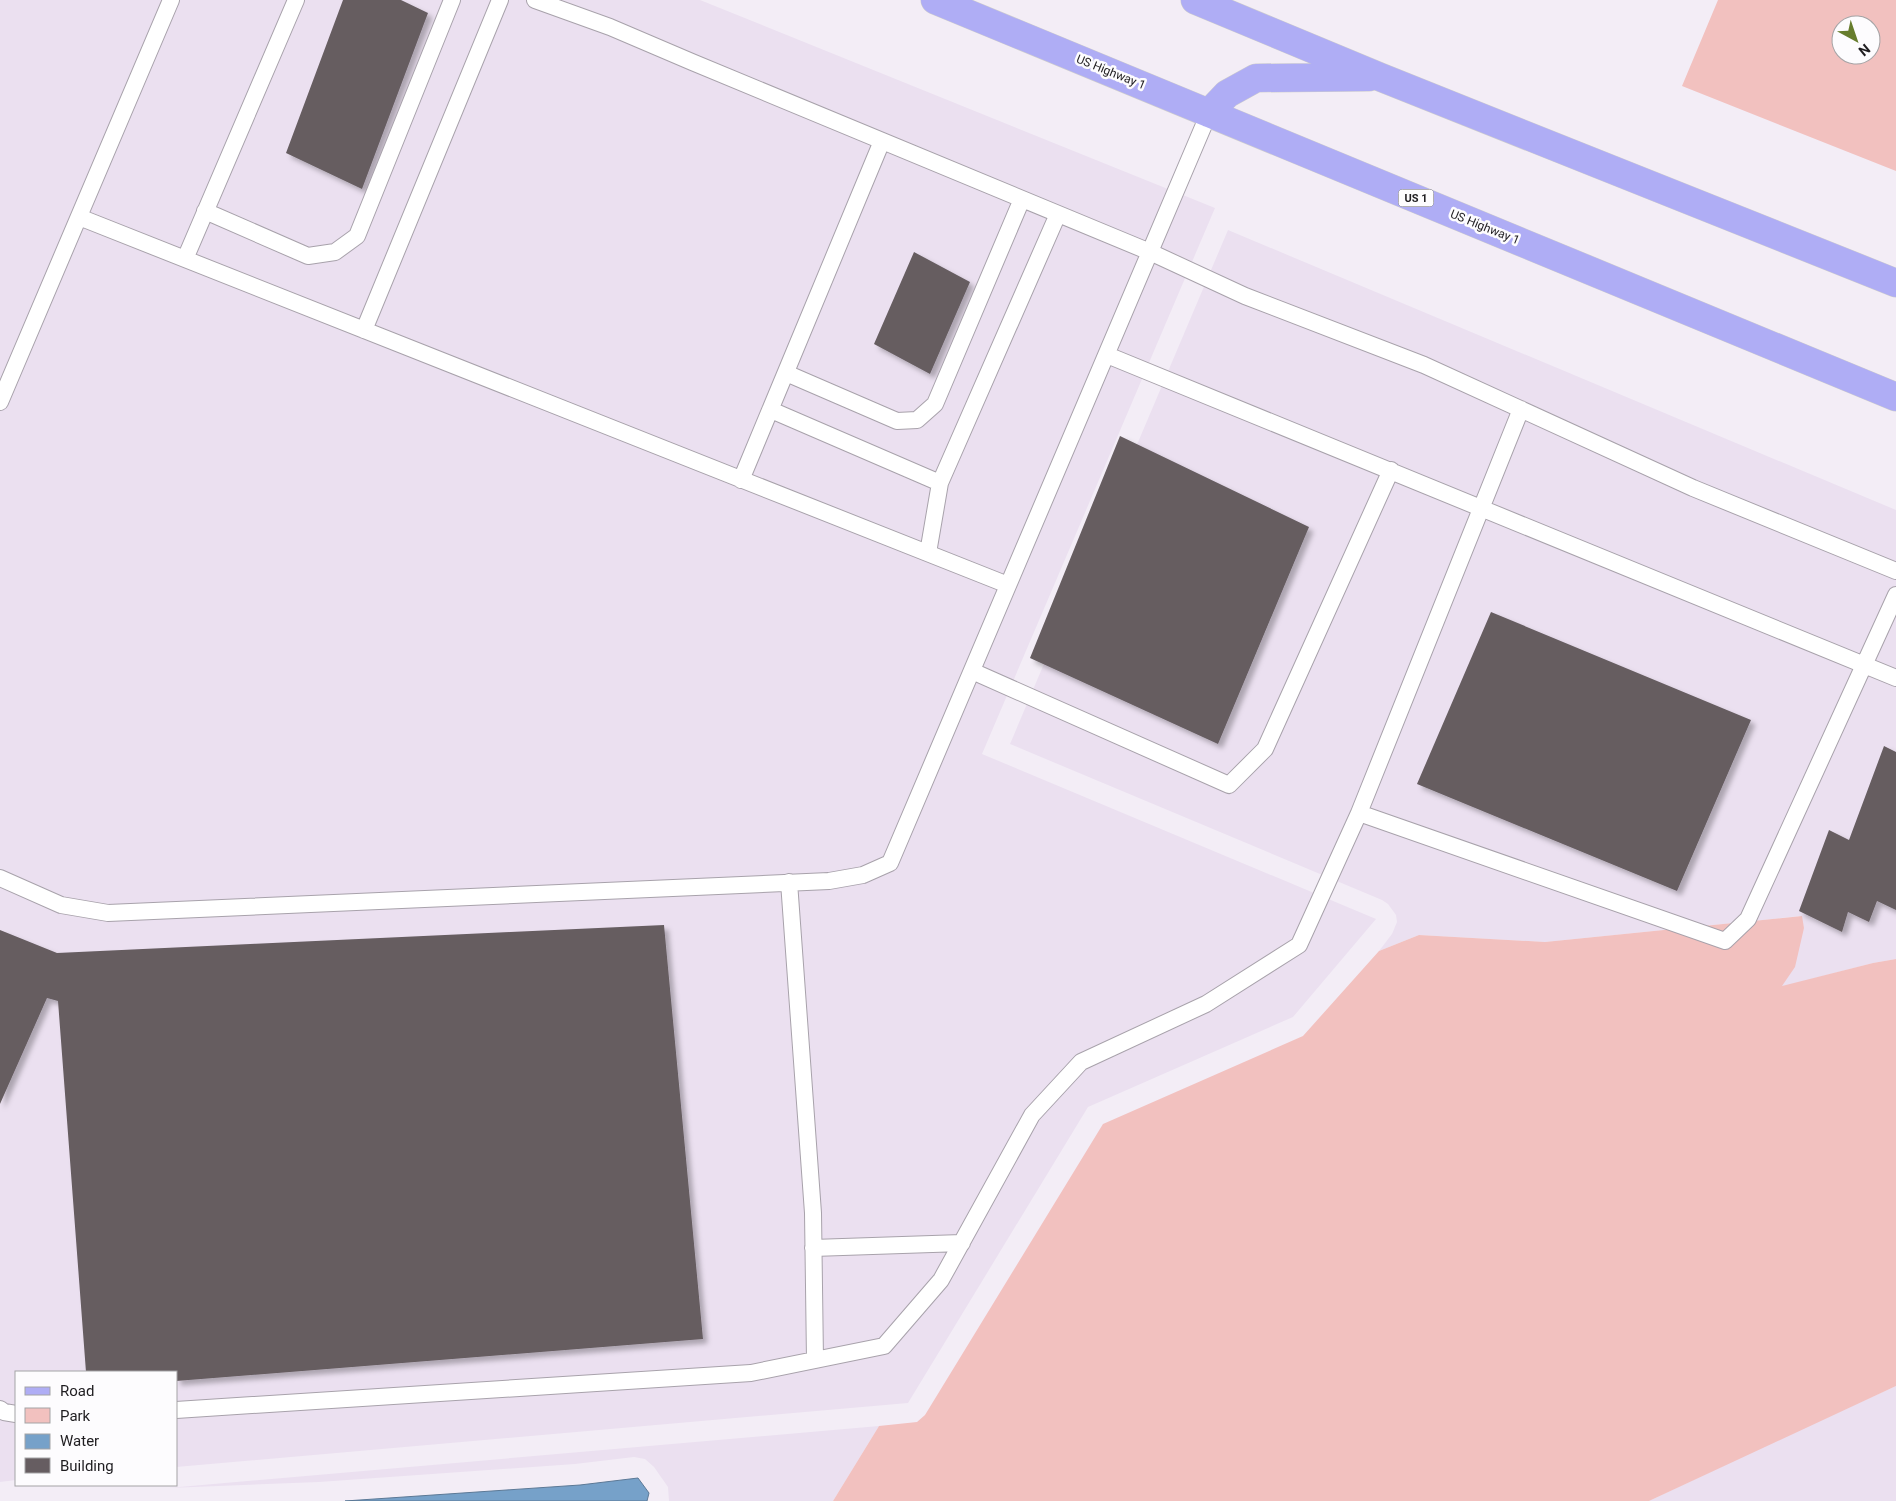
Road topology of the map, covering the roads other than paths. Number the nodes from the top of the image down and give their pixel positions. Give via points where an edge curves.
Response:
1 (172, 0) edge
2 (296, 0) edge
3 (452, 0) edge
4 (500, 0) edge
5 (535, 0) edge
6 (935, 0) edge
7 (1195, 0) edge
8 (1380, 77) junction
9 (1209, 113) junction
10 (882, 141) junction
11 (1022, 199) junction
12 (205, 211) junction
13 (1058, 214) junction
14 (79, 217) junction
15 (1150, 252) junction
16 (185, 260) junction
17 (1896, 283) edge
18 (364, 330) junction
19 (1107, 355) junction
20 (786, 373) junction
21 (1896, 397) edge
22 (0, 402) edge
23 (1521, 409) junction
24 (771, 410) junction
25 (1391, 470) junction
26 (741, 480) junction
27 (940, 483) junction
28 (1482, 507) junction
29 (928, 553) junction
30 (1896, 571) edge
31 (1008, 585) junction
32 (1896, 595) edge
33 (1864, 665) junction
34 (972, 671) junction
35 (1896, 678) edge
36 (1359, 813) junction
37 (0, 878) edge
38 (790, 882) junction
39 (962, 1243) junction
40 (813, 1248) junction
41 (815, 1360) junction
42 (0, 1409) edge
43 (178, 1410) edge
44 (15, 1414) edge

1 - 14 lane
2 - 12 lane
3 - 12 lane via 357,236 335,252 308,256
4 - 18 lane
5 - 10 lane via 610,27
6 - 9 main road, US Highway 1 / US 1
7 - 8 main road
8 - 9 main road via 1256,78 1227,94
8 - 17 main road
9 - 15 lane
9 - 21 main road, US Highway 1 / US 1
10 - 11 lane
10 - 20 lane
11 - 13 lane
11 - 20 lane via 935,404 916,420 896,421
12 - 16 lane
13 - 15 lane
13 - 27 lane
14 - 16 lane
14 - 22 lane
15 - 19 lane
15 - 23 lane via 1245,296 1424,365
16 - 18 lane
18 - 26 lane
19 - 25 lane
19 - 31 lane
20 - 24 lane
23 - 28 lane
23 - 30 lane via 1693,488
24 - 26 lane
24 - 27 lane
25 - 28 lane
25 - 34 lane via 1265,749 1230,785
26 - 29 lane
27 - 29 lane
28 - 33 lane
28 - 36 lane
29 - 31 lane
31 - 34 lane
32 - 33 lane
33 - 35 lane
33 - 36 lane via 1748,919 1725,941
34 - 38 lane via 890,863 863,875
36 - 39 lane via 1299,946 1206,1004 1081,1062 1032,1116
37 - 38 lane via 61,906 108,913
38 - 40 lane
39 - 40 lane
39 - 41 lane via 941,1280 884,1346
40 - 41 lane
41 - 43 lane via 751,1373
42 - 44 lane

